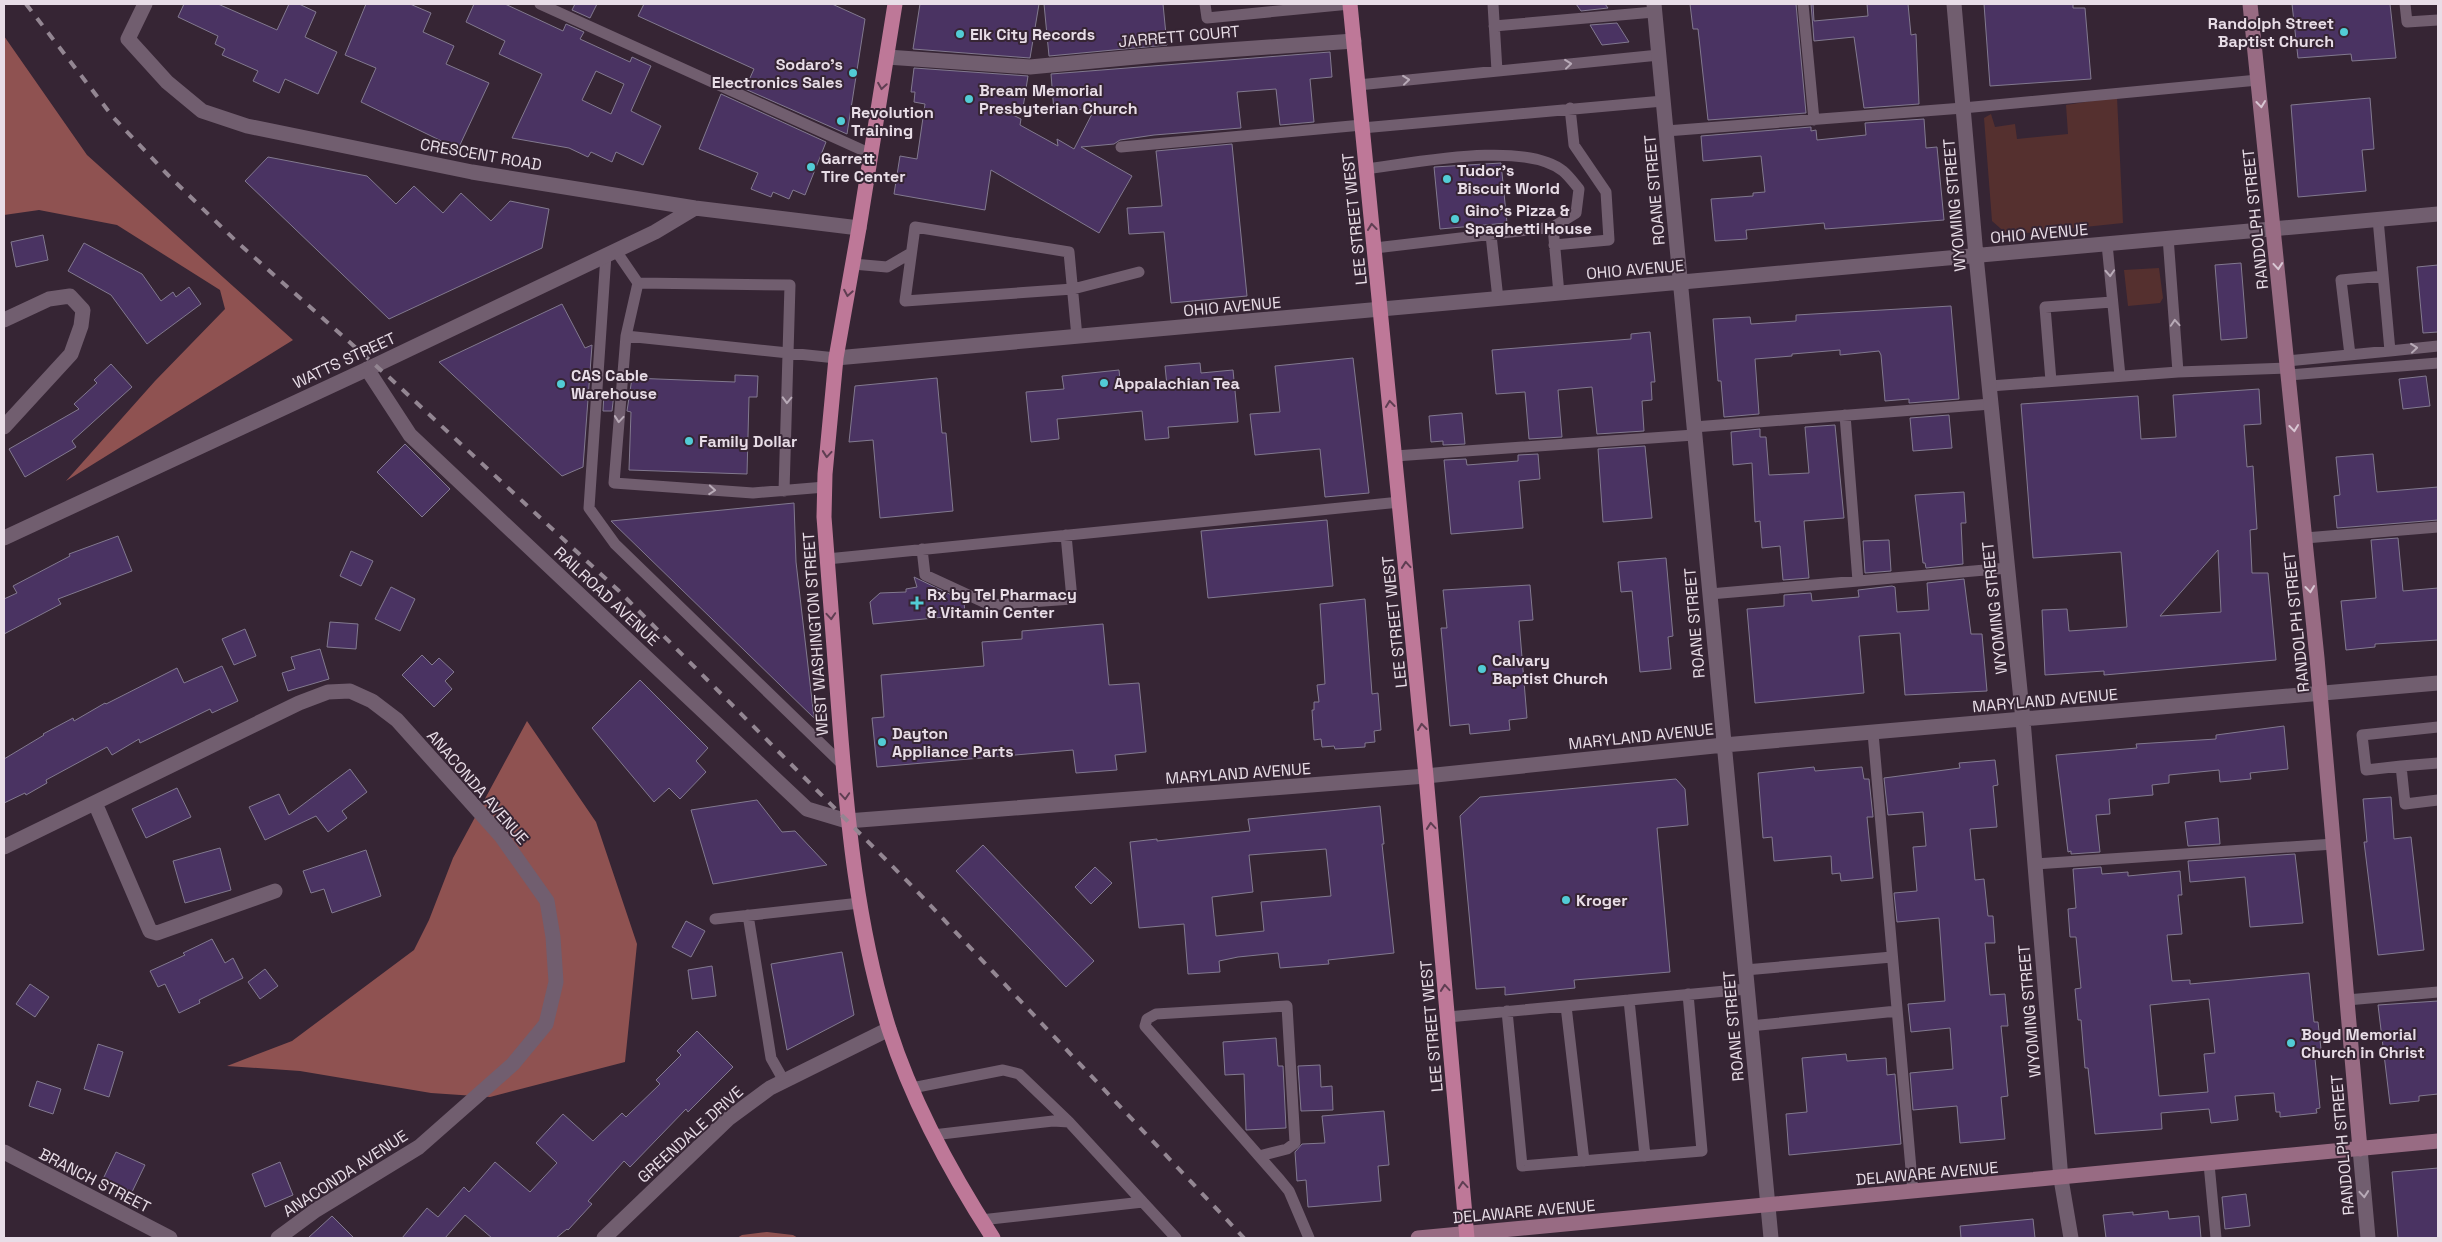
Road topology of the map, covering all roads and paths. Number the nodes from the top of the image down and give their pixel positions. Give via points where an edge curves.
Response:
1 (145, 4) edge
2 (540, 4) edge
3 (896, 4) edge
4 (1205, 4) edge
5 (1350, 4) edge
6 (1493, 4) edge
7 (1803, 4) edge
8 (1954, 4) edge
9 (2250, 4) edge
10 (2405, 4) edge
11 (1654, 8) edge
12 (2438, 20) edge
13 (1494, 26) junction
14 (1354, 41) junction
15 (1659, 55) junction
16 (887, 57) junction
17 (1497, 71) junction
18 (2258, 80) junction
19 (1358, 85) junction
20 (1663, 101) junction
21 (1570, 108) junction
22 (1963, 108) junction
23 (1814, 120) junction
24 (1362, 126) junction
25 (1666, 132) junction
26 (1121, 147) dead end
27 (871, 154) junction
28 (1366, 169) junction
29 (695, 208) junction
30 (2438, 214) edge
31 (2378, 219) junction
32 (1553, 227) junction
33 (860, 228) junction
34 (2274, 228) junction
35 (1491, 235) junction
36 (2168, 238) junction
37 (2107, 244) junction
38 (1554, 245) junction
39 (1374, 248) junction
40 (611, 253) junction
41 (911, 253) junction
42 (1976, 256) junction
43 (853, 264) junction
44 (1139, 272) dead end
45 (2383, 276) junction
46 (1681, 282) junction
47 (638, 283) junction
48 (1073, 289) junction
49 (1558, 294) junction
50 (1498, 299) junction
51 (2112, 302) junction
52 (1381, 310) junction
53 (4, 320) edge
54 (626, 336) junction
55 (1078, 337) junction
56 (2438, 346) edge
57 (2390, 350) junction
58 (788, 352) junction
59 (2350, 355) junction
60 (836, 358) junction
61 (2438, 363) edge
62 (367, 368) junction
63 (2288, 368) junction
64 (2178, 372) junction
65 (2120, 376) junction
66 (2051, 381) junction
67 (1990, 386) junction
68 (1991, 404) junction
69 (1844, 415) junction
70 (4, 427) edge
71 (1694, 431) junction
72 (1395, 456) junction
73 (825, 487) junction
74 (784, 491) junction
75 (1400, 502) junction
76 (2438, 527) edge
77 (1066, 535) junction
78 (4, 538) edge
79 (2305, 538) junction
80 (922, 550) junction
81 (827, 559) junction
82 (2008, 568) junction
83 (1858, 581) junction
84 (1710, 594) junction
85 (2438, 683) edge
86 (2320, 694) junction
87 (2023, 720) junction
88 (2438, 726) edge
89 (1873, 733) junction
90 (1724, 746) junction
91 (2438, 763) edge
92 (843, 765) junction
93 (2401, 766) junction
94 (1426, 776) junction
95 (2438, 800) edge
96 (95, 803) junction
97 (847, 821) junction
98 (2334, 844) junction
99 (4, 847) edge
100 (2035, 864) junction
101 (275, 891) dead end
102 (860, 903) junction
103 (748, 915) junction
104 (715, 920) dead end
105 (1892, 958) junction
106 (1745, 970) junction
107 (1747, 989) junction
108 (2438, 992) edge
109 (1688, 994) junction
110 (1629, 1000) junction
111 (2347, 1000) junction
112 (1566, 1006) junction
113 (1507, 1011) junction
114 (1897, 1011) junction
115 (1448, 1017) junction
116 (1750, 1026) junction
117 (889, 1029) junction
118 (784, 1081) junction
119 (912, 1088) junction
120 (1069, 1122) junction
121 (933, 1135) junction
122 (2438, 1141) edge
123 (2360, 1150) junction
124 (4, 1152) edge
125 (1259, 1156) junction
126 (1645, 1156) junction
127 (1584, 1161) junction
128 (2209, 1164) junction
129 (2060, 1179) junction
130 (1913, 1192) junction
131 (1143, 1202) junction
132 (1768, 1206) junction
133 (981, 1220) junction
134 (1467, 1236) edge
135 (170, 1238) edge
136 (278, 1238) edge
137 (604, 1238) edge
138 (993, 1238) edge
139 (1176, 1238) edge
140 (1309, 1238) edge
141 (1418, 1238) edge
142 (1770, 1238) edge
143 (2071, 1238) edge
144 (2216, 1238) edge
145 (2368, 1238) edge

1 - 29 street, CRESCENT ROAD via 128,39 167,82 202,111 247,126 472,172
2 - 27 lane
3 - 16 main road, WEST WASHINGTON STREET
4 - 5 lane via 1207,18
5 - 14 main road, LEE STREET WEST
6 - 13 lane
7 - 23 lane
8 - 22 street, WYOMING STREET
9 - 18 main road, RANDOLPH STREET
10 - 12 lane via 2407,22
11 - 13 lane
11 - 15 street, ROANE STREET
13 - 17 lane
14 - 16 street, JARRETT COURT via 1030,67
14 - 19 main road, LEE STREET WEST
17 -> 15 lane
15 - 20 street, ROANE STREET
16 -> 27 main road, WEST WASHINGTON STREET
19 -> 17 lane
18 - 22 lane
18 -> 34 main road, RANDOLPH STREET
19 - 24 main road, LEE STREET WEST
20 - 21 lane
20 - 25 street, ROANE STREET
21 - 24 lane
21 - 38 lane via 1574,145 1606,192 1609,240
22 - 23 lane
22 - 42 street, WYOMING STREET
23 - 25 lane
24 - 26 lane
24 - 28 main road, LEE STREET WEST
25 - 46 street, ROANE STREET
27 - 33 main road, WEST WASHINGTON STREET
28 - 32 lane via 1495,154 1529,156 1562,170 1579,188 1576,213
39 -> 28 main road, LEE STREET WEST
29 - 33 street, CRESCENT ROAD
29 - 40 street, WATTS STREET
30 - 31 street, OHIO AVENUE
31 - 34 street, OHIO AVENUE
31 - 45 lane
32 - 35 lane
32 - 38 lane
33 - 43 main road, WEST WASHINGTON STREET
34 - 36 street, OHIO AVENUE
34 -> 63 main road, RANDOLPH STREET
35 - 39 lane
35 - 50 lane
36 - 37 street, OHIO AVENUE
64 -> 36 lane
37 - 42 street, OHIO AVENUE
37 -> 51 lane
38 - 49 lane
39 - 52 main road, LEE STREET WEST
40 - 47 lane
40 - 62 street, WATTS STREET
40 - 92 lane via 589,508 615,544
41 - 43 lane via 887,267
41 - 48 lane via 905,301
41 - 48 lane via 916,227 1069,252
42 - 46 street, OHIO AVENUE
42 - 67 street, WYOMING STREET
43 -> 60 main road, WEST WASHINGTON STREET
44 - 48 lane
45 - 57 lane
45 - 59 lane via 2341,280
46 - 49 street, OHIO AVENUE
46 - 71 street, ROANE STREET
47 - 54 lane
47 - 58 lane via 790,285
48 - 55 lane
49 - 50 street, OHIO AVENUE
50 - 52 street, OHIO AVENUE
51 - 65 lane
51 - 66 lane via 2045,307
52 - 55 street, OHIO AVENUE
72 -> 52 main road, LEE STREET WEST
53 - 70 street via 49,299 70,296 83,310 71,354
54 - 58 lane
54 -> 74 lane via 614,483 753,493
55 - 60 street, OHIO AVENUE
57 -> 56 lane
57 - 59 lane
58 - 60 lane
58 -> 74 lane
59 - 63 lane
60 -> 73 main road, WEST WASHINGTON STREET
61 - 63 lane
62 - 78 street, WATTS STREET
62 - 97 street, RAILROAD AVENUE via 410,434 741,747 807,809
63 - 64 lane
63 -> 79 main road, RANDOLPH STREET
64 - 65 lane
65 - 66 lane
66 - 67 lane
67 - 68 street, WYOMING STREET
68 - 69 lane
68 - 82 street, WYOMING STREET
69 - 71 lane
69 - 83 lane
71 - 72 lane
71 - 84 street, ROANE STREET
72 - 75 main road, LEE STREET WEST
73 - 74 lane
73 - 81 main road, WEST WASHINGTON STREET
75 - 77 lane
94 -> 75 main road, LEE STREET WEST
76 - 79 lane
77 - 80 lane
77 - 80 lane via 1072,599 990,605 924,575
79 -> 86 main road, RANDOLPH STREET
80 - 81 lane
81 -> 92 main road, WEST WASHINGTON STREET
82 - 83 lane
82 - 87 street, WYOMING STREET
83 - 84 lane
84 - 90 street, ROANE STREET
85 - 86 street, MARYLAND AVENUE
86 - 87 street, MARYLAND AVENUE
86 - 98 main road, RANDOLPH STREET
87 - 89 street, MARYLAND AVENUE
87 - 100 street, WYOMING STREET
88 - 93 lane via 2362,735 2366,770
89 - 90 street, MARYLAND AVENUE
89 - 105 lane
90 - 94 street, MARYLAND AVENUE
90 - 106 street, ROANE STREET
91 - 93 lane
92 -> 97 main road, WEST WASHINGTON STREET
93 - 95 lane via 2406,804
94 - 97 street, MARYLAND AVENUE
115 -> 94 main road, LEE STREET WEST
96 - 99 street, ANACONDA AVENUE
96 - 101 street via 150,931 158,933
96 - 136 street, ANACONDA AVENUE via 299,703 328,692 350,690 372,701 397,720 502,836 547,901 556,982 546,1024 513,1064 419,1147 316,1210
97 - 102 main road, WEST WASHINGTON STREET
98 - 100 lane
98 - 111 main road, RANDOLPH STREET
100 - 129 street, WYOMING STREET
102 - 103 lane
102 - 117 main road, WEST WASHINGTON STREET
103 - 104 lane
103 - 118 lane via 771,1058
105 - 106 lane
105 - 114 lane
106 - 107 street, ROANE STREET
107 - 109 lane
107 - 116 street, ROANE STREET
108 - 111 lane
109 - 110 lane
109 - 126 lane via 1702,1151
110 - 112 lane
110 - 126 lane
111 - 123 main road, RANDOLPH STREET
112 - 113 lane
112 - 127 lane
113 - 115 lane
113 - 127 lane via 1522,1166
114 - 116 lane
114 - 130 lane
134 -> 115 main road, LEE STREET WEST
116 - 132 street, ROANE STREET
117 - 118 street, GREENDALE DRIVE
117 - 119 main road, WEST WASHINGTON STREET
118 - 137 street, GREENDALE DRIVE via 728,1119
119 - 120 lane via 1003,1070 1019,1074
119 - 121 main road, WEST WASHINGTON STREET
120 - 121 lane via 1053,1121
120 - 131 lane
121 - 133 main road, WEST WASHINGTON STREET
122 - 123 main road, DELAWARE AVENUE
123 - 128 main road, DELAWARE AVENUE
123 -> 145 street, RANDOLPH STREET
124 - 135 street, BRANCH STREET
125 - 125 lane via 1145,1026 1147,1018 1156,1014 1287,1006 1295,1143 1287,1149
125 - 140 lane via 1289,1191
126 - 127 lane
128 - 129 main road, DELAWARE AVENUE
128 - 144 lane
129 - 130 main road, DELAWARE AVENUE
129 - 143 street, WYOMING STREET
130 - 132 main road, DELAWARE AVENUE
131 - 133 lane
131 - 139 lane
132 - 134 main road, DELAWARE AVENUE
132 - 142 street, ROANE STREET
133 - 138 main road, WEST WASHINGTON STREET
134 - 141 main road, DELAWARE AVENUE

